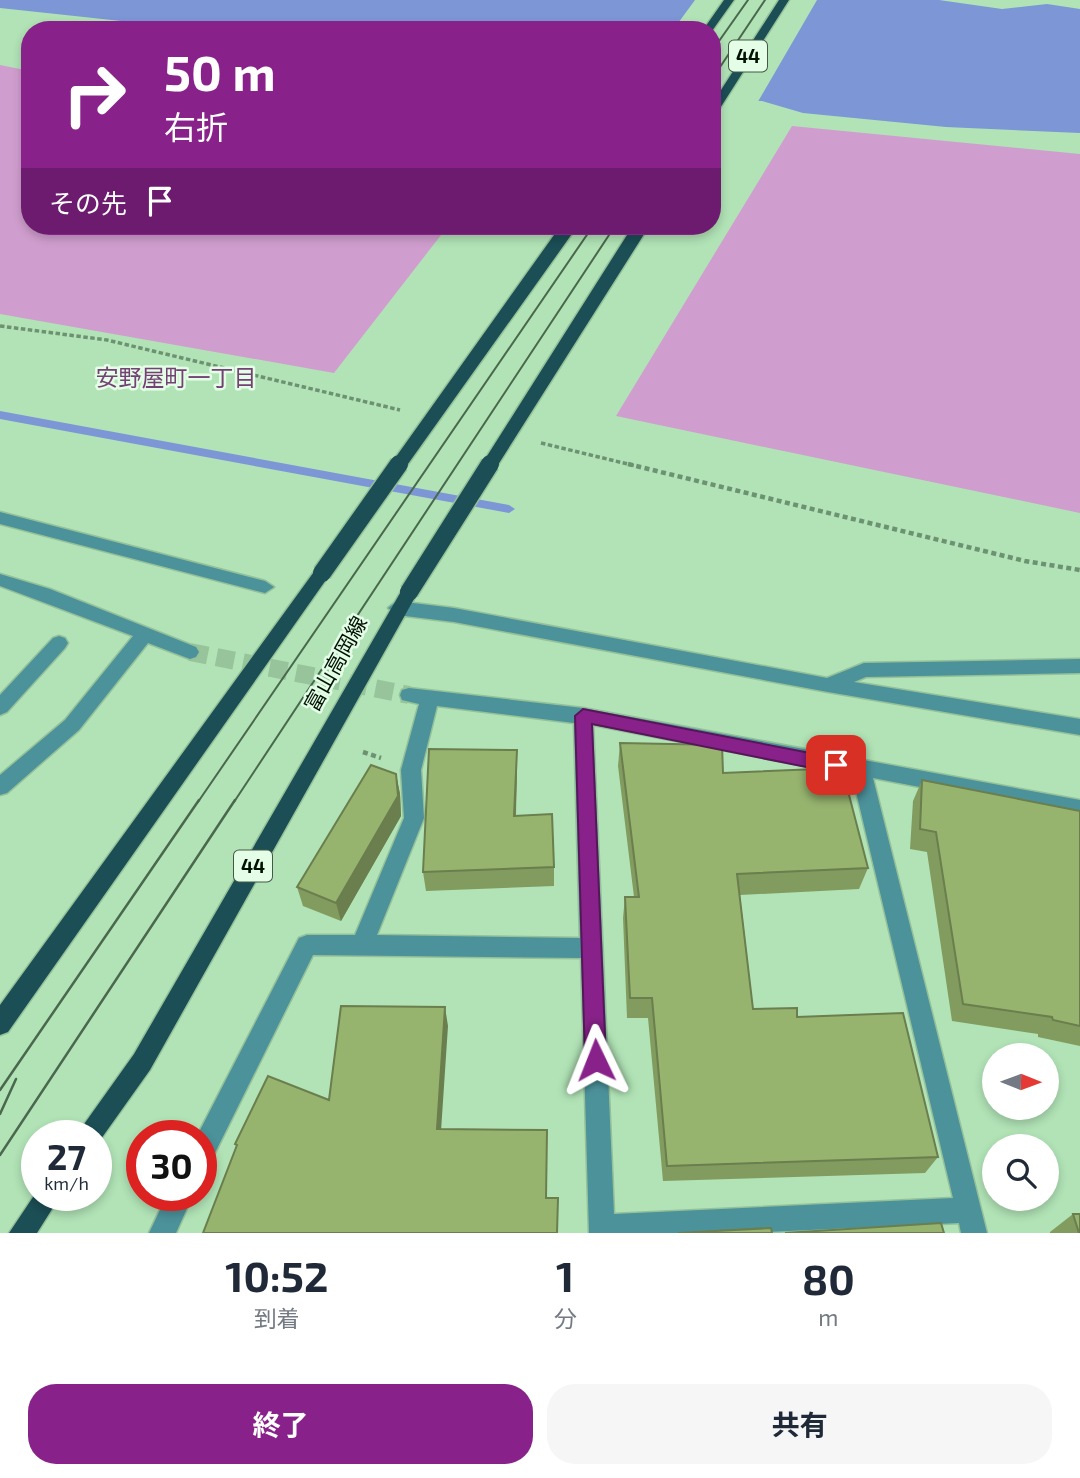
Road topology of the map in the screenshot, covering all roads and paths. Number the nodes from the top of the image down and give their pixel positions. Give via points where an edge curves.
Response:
1 (729, 0) edge
2 (784, 0) edge
3 (714, 21) edge
4 (721, 99) edge
5 (563, 235) edge
6 (635, 235) edge
7 (0, 518) edge
8 (0, 580) edge
9 (265, 587) dead end
10 (403, 600) junction
11 (144, 635) junction
12 (59, 643) dead end
13 (190, 652) tunnel mouth
14 (1080, 666) edge
15 (828, 685) junction
16 (409, 695) tunnel mouth
17 (430, 697) junction
18 (0, 707) edge
19 (583, 716) junction
20 (1080, 727) edge
21 (862, 770) junction
22 (0, 787) edge
23 (1080, 809) edge
24 (362, 945) junction
25 (592, 948) junction
26 (0, 1024) edge
27 (101, 1120) edge
28 (217, 1122) edge
29 (38, 1211) edge
30 (173, 1211) edge
31 (972, 1222) edge
32 (602, 1230) edge
33 (22, 1233) edge
34 (162, 1233) edge

1 - 3 main road, 44
2 - 4 main road, 44
5 - 26 main road, bridge
6 - 10 main road, 富山高岡線 / 44, bridge
7 - 9 street
8 - 11 street
10 - 15 street via 454,615
10 - 27 main road, 富山高岡線 / 44 via 142,1062
11 - 13 street
11 - 22 street via 72,725
12 - 18 street
14 - 15 street via 864,670
15 - 20 street
16 - 17 street
17 - 19 street
17 - 24 street via 411,770 414,818
19 - 21 street
19 - 25 street
21 - 23 street
21 - 31 street
24 - 25 street
24 - 28 street via 307,944
25 - 32 street
29 - 33 main road
30 - 34 street
31 - 32 street

